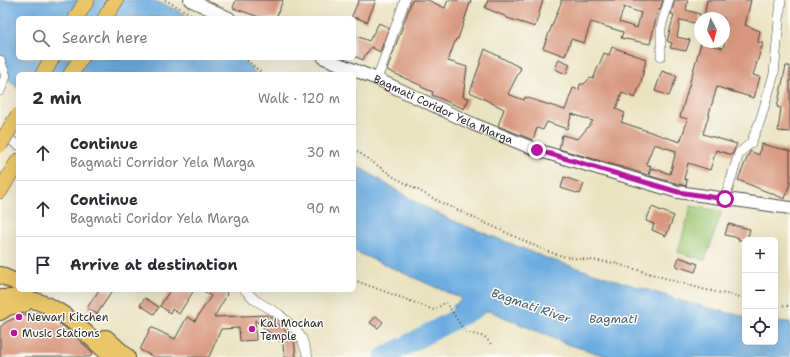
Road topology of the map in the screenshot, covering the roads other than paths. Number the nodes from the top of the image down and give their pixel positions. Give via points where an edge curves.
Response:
1 (87, 0) edge
2 (116, 0) edge
3 (190, 0) edge
4 (405, 0) edge
5 (669, 0) edge
6 (781, 0) edge
7 (77, 16) edge
8 (106, 16) edge
9 (225, 16) edge
10 (661, 56) dead end
11 (0, 60) edge
12 (51, 60) edge
13 (80, 60) edge
14 (329, 60) edge
15 (44, 72) edge
16 (72, 72) edge
17 (377, 79) junction
18 (0, 91) edge
19 (16, 118) edge
20 (0, 133) edge
21 (16, 144) edge
22 (0, 145) edge
23 (16, 165) edge
24 (0, 191) edge
25 (725, 199) junction
26 (790, 208) edge
27 (0, 275) edge
28 (16, 282) edge
29 (0, 289) edge
30 (16, 289) edge
31 (31, 292) edge
32 (247, 292) edge
33 (42, 296) edge
34 (0, 298) edge
35 (0, 312) edge
36 (112, 357) edge
37 (127, 357) edge
38 (308, 357) edge

1 - 7 main road
2 - 8 main road
3 - 9 street
4 - 17 street
5 - 10 street via 661,27
6 - 25 street via 774,74 751,143 739,153
11 - 18 street via 6,76
12 - 15 main road
13 - 16 main road
14 - 17 street, Bagmati Coridor Yela Marga
17 - 25 street, Bagmati Coridor Yela Marga via 473,124 537,150 678,192
19 - 22 main road, bridge
20 - 21 street
23 - 24 main road
25 - 26 street, Bagmati Coridor Yela Marga
27 - 28 highway
29 - 30 highway
31 - 33 highway
32 - 38 street via 255,300 279,314 297,331
33 - 34 highway via 32,300
33 - 35 highway via 33,303 19,304
33 - 36 highway
33 - 37 highway via 67,304

